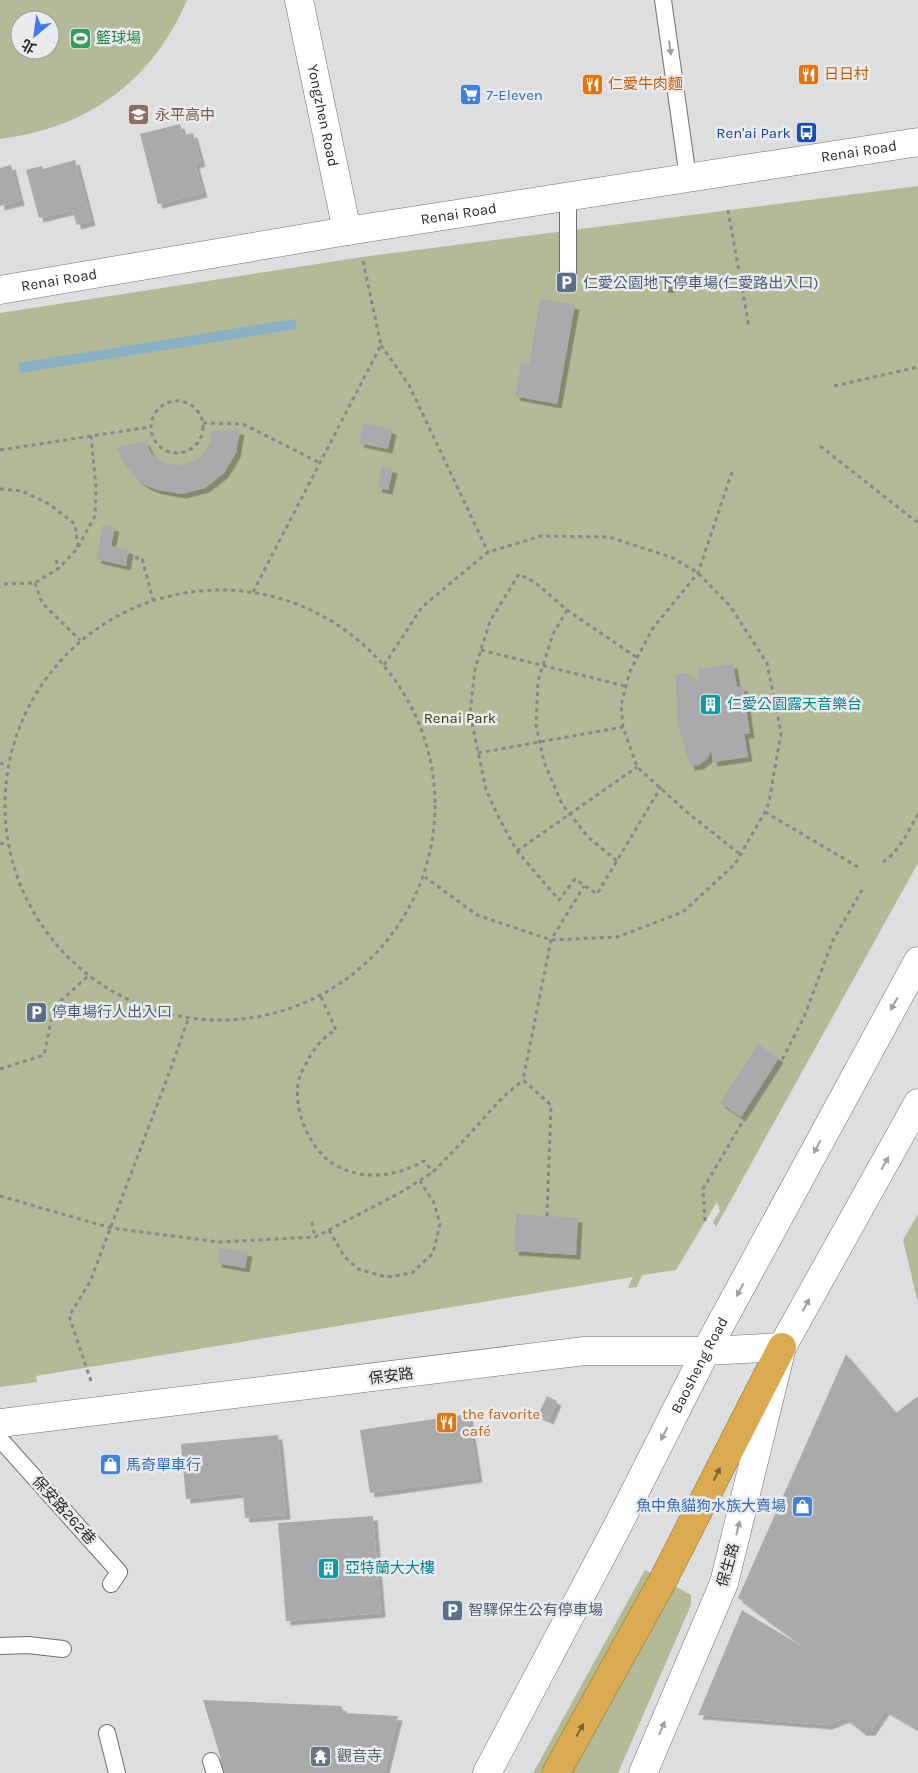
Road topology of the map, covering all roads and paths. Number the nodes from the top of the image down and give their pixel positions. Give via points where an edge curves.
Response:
1 (299, 0) edge
2 (663, 0) edge
3 (918, 142) edge
4 (688, 178) junction
5 (568, 197) junction
6 (728, 210) dead end
7 (347, 231) junction
8 (567, 283) dead end
9 (0, 290) edge
10 (749, 327) dead end
11 (380, 345) junction
12 (918, 368) edge
13 (834, 386) dead end
14 (203, 424) junction
15 (150, 427) junction
16 (91, 436) junction
17 (820, 446) dead end
18 (0, 450) edge
19 (320, 462) junction
20 (732, 472) dead end
21 (0, 489) edge
22 (918, 523) edge
23 (78, 548) junction
24 (488, 552) junction
25 (127, 558) dead end
26 (56, 560) dead end
27 (59, 568) junction
28 (698, 573) junction
29 (35, 582) junction
30 (0, 584) edge
31 (253, 592) junction
32 (154, 600) junction
33 (567, 610) junction
34 (80, 640) junction
35 (481, 650) junction
36 (636, 657) junction
37 (384, 665) junction
38 (544, 666) junction
39 (626, 686) junction
40 (623, 726) junction
41 (540, 742) junction
42 (478, 753) junction
43 (0, 763) edge
44 (7, 765) junction
45 (637, 767) junction
46 (661, 787) junction
47 (765, 812) junction
48 (570, 814) junction
49 (918, 814) edge
50 (6, 842) junction
51 (0, 844) edge
52 (517, 852) junction
53 (741, 855) junction
54 (617, 861) junction
55 (883, 862) dead end
56 (858, 867) dead end
57 (425, 877) junction
58 (584, 886) junction
59 (862, 890) dead end
60 (551, 940) junction
61 (918, 961) edge
62 (88, 976) junction
63 (321, 997) junction
64 (188, 1019) junction
65 (0, 1069) edge
66 (523, 1080) junction
67 (918, 1103) edge
68 (433, 1172) junction
69 (420, 1181) junction
70 (0, 1196) edge
71 (547, 1216) dead end
72 (705, 1221) dead end
73 (312, 1222) dead end
74 (112, 1228) junction
75 (329, 1230) junction
76 (315, 1237) junction
77 (782, 1347) junction
78 (706, 1352) junction
79 (103, 1412) junction
80 (0, 1423) edge
81 (0, 1439) edge
82 (111, 1584) dead end
83 (0, 1646) edge
84 (63, 1648) dead end
85 (107, 1733) dead end
86 (117, 1773) edge
87 (486, 1773) edge
88 (556, 1773) edge
89 (643, 1773) edge

1 - 7 street, Yongzhen Road
2 -> 4 lane
3 - 4 street, Renai Road
4 - 5 street, Renai Road
5 - 7 street, Renai Road
5 - 8 lane
6 - 10 path
7 - 9 street, Renai Road
7 - 11 path via 362,257
11 - 19 path
11 - 24 path via 409,385
12 - 13 path
14 - 15 path via 199,411 176,401 160,407
14 - 15 path via 198,444 191,450 174,454 158,446
14 - 19 path via 243,424
15 - 16 path
16 - 18 path
16 - 23 path via 95,516
17 - 22 path
19 - 31 path
20 - 28 path
21 - 23 path via 22,491 49,504 74,524
23 - 27 path
24 - 28 path via 541,536 609,538 673,558
24 - 37 path via 422,607
25 - 32 path via 142,558
26 - 27 path
27 - 29 path
28 - 36 path via 653,628
28 - 47 path via 730,606 767,663 781,733
29 - 30 path
29 - 34 path via 42,603
31 - 32 path via 203,590
31 - 37 path via 302,606 346,631
32 - 34 path via 114,617
33 - 35 path via 536,583 519,574 490,621
33 - 36 path
33 - 38 path via 553,634
34 - 44 path via 46,677 22,719
35 - 38 path
35 - 42 path via 470,713
36 - 39 path
37 - 57 path via 415,712 433,766 436,822
38 - 39 path
38 - 41 path via 538,681 536,725
39 - 40 path via 621,705
40 - 41 path
40 - 45 path
41 - 42 path
41 - 48 path via 544,762 562,804
42 - 52 path via 486,790
43 - 44 path
44 - 50 path via 4,799
45 - 46 path
45 - 48 path
46 - 53 path
46 - 54 path
47 - 53 path
47 - 56 path
48 - 52 path
48 - 54 path via 588,837
49 - 55 path via 903,842
50 - 51 path
50 - 62 path via 22,893 49,938
52 - 58 path via 559,900 575,880
53 - 60 path via 683,912 617,937
54 - 58 path via 597,894
57 - 60 path via 477,915
57 - 63 path via 401,926 365,966
58 - 60 path
59 - 72 path via 833,940 804,1018 782,1060 702,1189
60 - 66 path
61 -> 78 street, Baosheng Road
62 - 64 path via 118,996 152,1011
62 - 65 path via 54,1007 44,1055
63 - 64 path via 256,1019
63 - 68 path via 336,1030 312,1051 300,1075 298,1100 303,1126 316,1149 336,1166 360,1175 386,1176 424,1161
64 - 74 path
66 - 68 path
66 - 71 path via 551,1105
77 -> 67 street
68 - 69 path
69 - 75 path
69 - 75 path via 434,1203 440,1224 433,1253 412,1273 386,1277 358,1269 344,1256
70 - 74 path
73 - 76 path
74 - 76 path via 219,1242
74 - 79 path via 90,1282 69,1316
75 - 76 path
77 - 78 street, 保安路
88 -> 77 highway via 663,1580
89 -> 77 street, 保生路 via 724,1583
78 - 79 street, 保安路 via 585,1352
78 -> 87 street, Baosheng Road
79 - 80 street, 保安路
81 - 82 lane, 保安路262巷 via 119,1572
83 - 84 lane
85 - 86 lane

